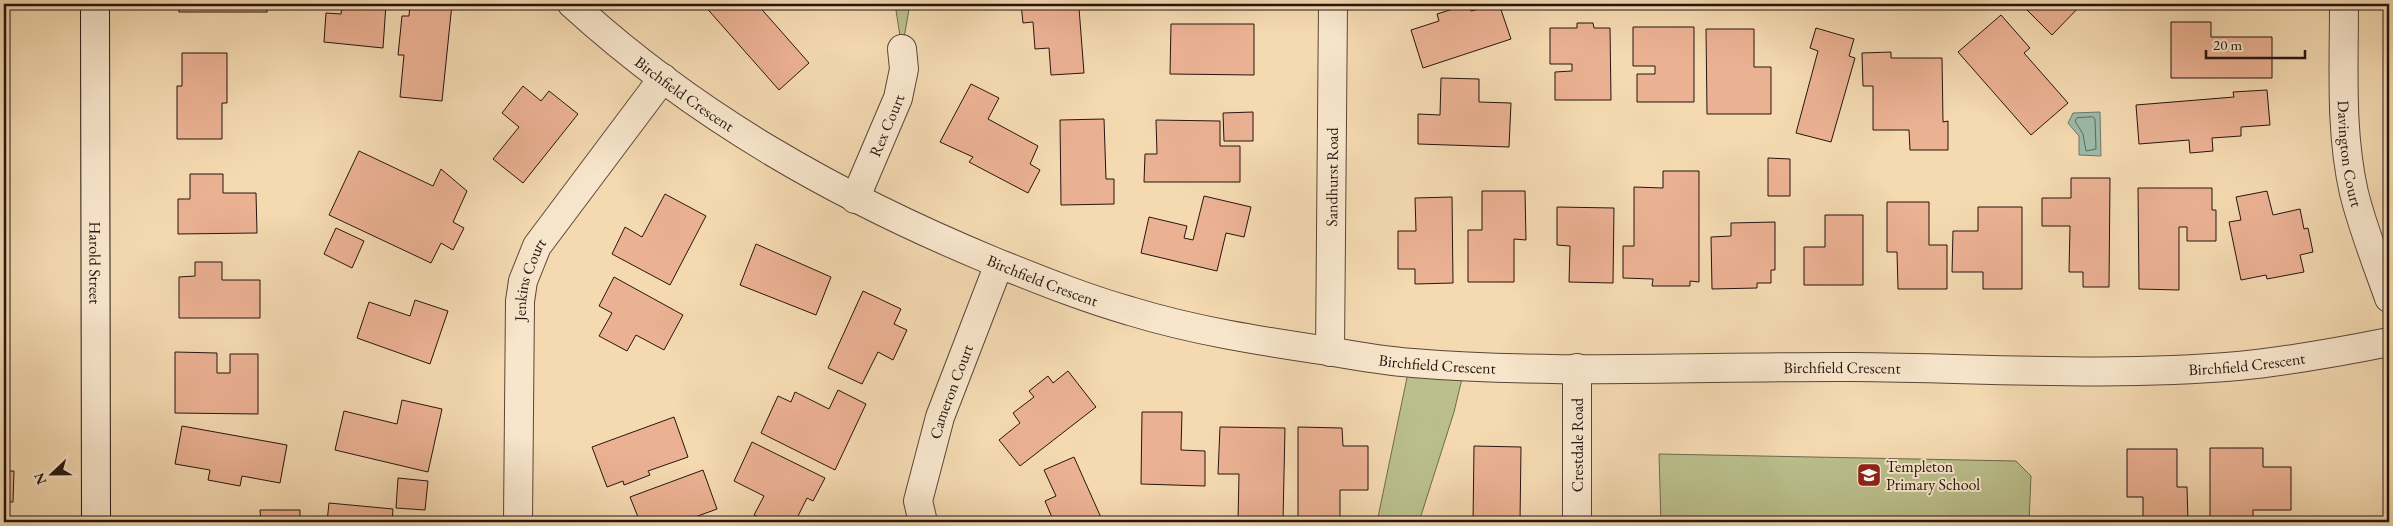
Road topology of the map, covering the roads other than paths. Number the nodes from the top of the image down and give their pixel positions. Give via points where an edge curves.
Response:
1 (95, 4) edge
2 (572, 4) edge
3 (1333, 4) edge
4 (2344, 4) edge
5 (902, 49) dead end
6 (663, 78) junction
7 (855, 199) junction
8 (999, 264) junction
9 (2389, 298) edge
10 (2389, 342) edge
11 (1330, 352) junction
12 (1578, 368) junction
13 (96, 522) edge
14 (518, 522) edge
15 (923, 522) edge
16 (1577, 522) edge

1 - 13 street, Harold Street
2 - 6 street, Birchfield Crescent
3 - 11 street, Sandhurst Road
4 - 9 street, Davington Court via 2344,118 2348,157 2354,193
5 - 7 street, Rex Court via 904,69 898,98
6 - 7 street, Birchfield Crescent via 752,141
6 - 14 street, Jenkins Court via 537,246 525,273 520,301
7 - 8 street, Birchfield Crescent via 895,220
8 - 11 street, Birchfield Crescent via 1132,312 1229,335
8 - 15 street, Cameron Court via 940,417 918,501
10 - 12 street, Birchfield Crescent via 2241,366 2188,369
11 - 12 street, Birchfield Crescent via 1476,368
12 - 16 street, Crestdale Road

